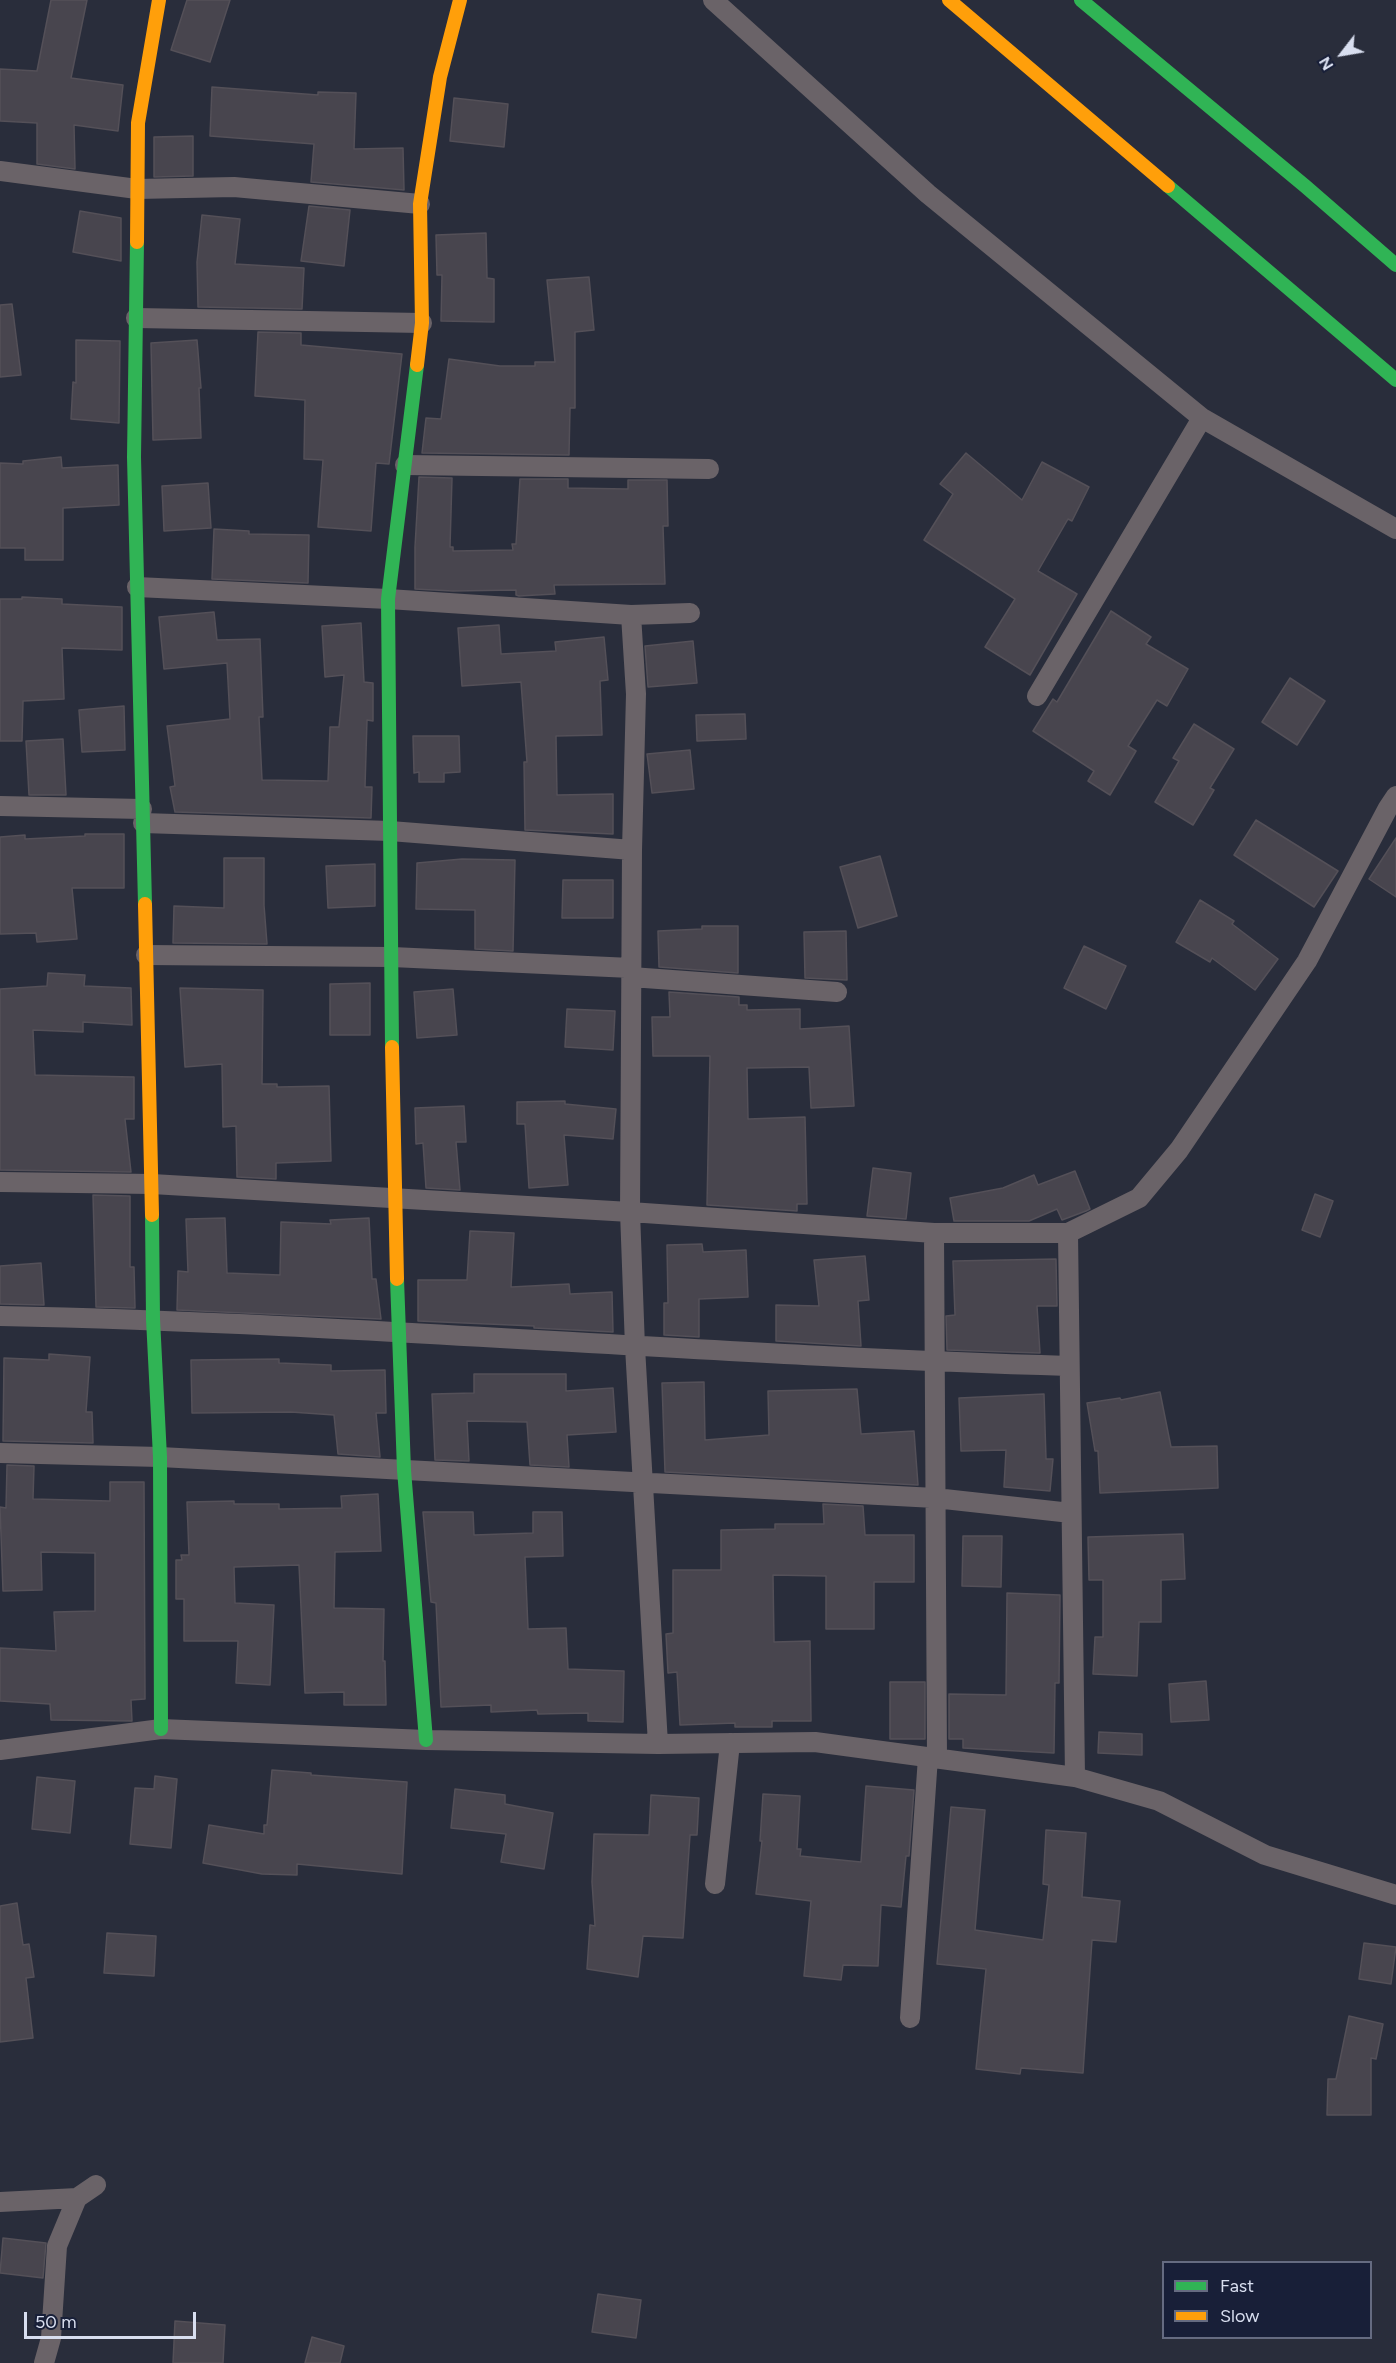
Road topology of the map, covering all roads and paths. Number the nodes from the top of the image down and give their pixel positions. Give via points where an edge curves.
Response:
1 (159, 0) edge
2 (460, 0) edge
3 (713, 0) edge
4 (949, 0) edge
5 (1081, 0) edge
6 (0, 171) edge
7 (137, 189) junction
8 (420, 204) junction
9 (1396, 265) edge
10 (136, 318) junction
11 (422, 323) junction
12 (1396, 380) edge
13 (1202, 418) junction
14 (405, 465) junction
15 (709, 469) dead end
16 (1396, 529) edge
17 (137, 587) junction
18 (388, 599) junction
19 (690, 613) dead end
20 (631, 615) junction
21 (1036, 696) dead end
22 (1396, 796) edge
23 (0, 806) edge
24 (143, 816) junction
25 (390, 831) junction
26 (632, 850) junction
27 (146, 956) junction
28 (392, 957) junction
29 (631, 973) junction
30 (837, 992) dead end
31 (0, 1182) edge
32 (152, 1184) junction
33 (394, 1198) junction
34 (630, 1212) junction
35 (934, 1233) junction
36 (1068, 1233) junction
37 (0, 1316) edge
38 (153, 1319) junction
39 (400, 1332) junction
40 (635, 1347) junction
41 (935, 1362) junction
42 (1070, 1366) junction
43 (0, 1453) edge
44 (160, 1457) junction
45 (404, 1470) junction
46 (643, 1483) junction
47 (935, 1498) junction
48 (1071, 1513) junction
49 (161, 1729) junction
50 (426, 1740) junction
51 (729, 1743) junction
52 (658, 1744) junction
53 (0, 1750) edge
54 (933, 1757) junction
55 (1075, 1778) junction
56 (715, 1884) dead end
57 (1396, 1895) edge
58 (910, 2018) dead end
59 (96, 2185) dead end
60 (77, 2198) junction
61 (0, 2202) edge
62 (44, 2363) edge

1 - 7 main road via 138,123
2 - 8 main road via 440,77
3 - 13 street via 928,194
4 - 12 main road
5 - 9 main road
6 - 7 street
7 - 8 street via 234,187
7 - 10 main road
8 - 11 main road
10 - 11 street
10 - 17 main road
11 - 14 main road
13 - 16 street
13 - 21 street
14 - 15 street
14 - 18 main road
17 - 18 street
17 - 24 main road
18 - 20 street
18 - 25 main road
19 - 20 street
20 - 26 street via 636,694
22 - 36 street via 1307,960 1179,1150 1139,1198
23 - 24 street
24 - 25 street
24 - 27 main road
25 - 26 street
25 - 28 main road
26 - 29 street
27 - 28 street
27 - 32 main road
28 - 29 street
28 - 33 main road
29 - 30 street
29 - 34 street
31 - 32 street
32 - 33 street
32 - 38 main road
33 - 34 street
33 - 39 main road
34 - 35 street
34 - 40 street
35 - 36 street
35 - 41 street
36 - 42 street
37 - 38 street
38 - 39 street
38 - 44 main road
39 - 40 street
39 - 45 main road
40 - 41 street
40 - 46 street
41 - 42 street
41 - 47 street
42 - 48 street
43 - 44 street
44 - 45 street
44 - 49 main road
45 - 46 street
45 - 50 main road
46 - 47 street
46 - 52 street
47 - 48 street
47 - 54 street
48 - 55 street
49 - 50 street
49 - 53 street
50 - 52 street
51 - 52 street
51 - 54 street via 815,1742
51 - 56 street
54 - 55 street
54 - 58 street
55 - 57 street via 1159,1801 1265,1855
59 - 60 street
60 - 61 street
60 - 62 street via 57,2246 51,2338

